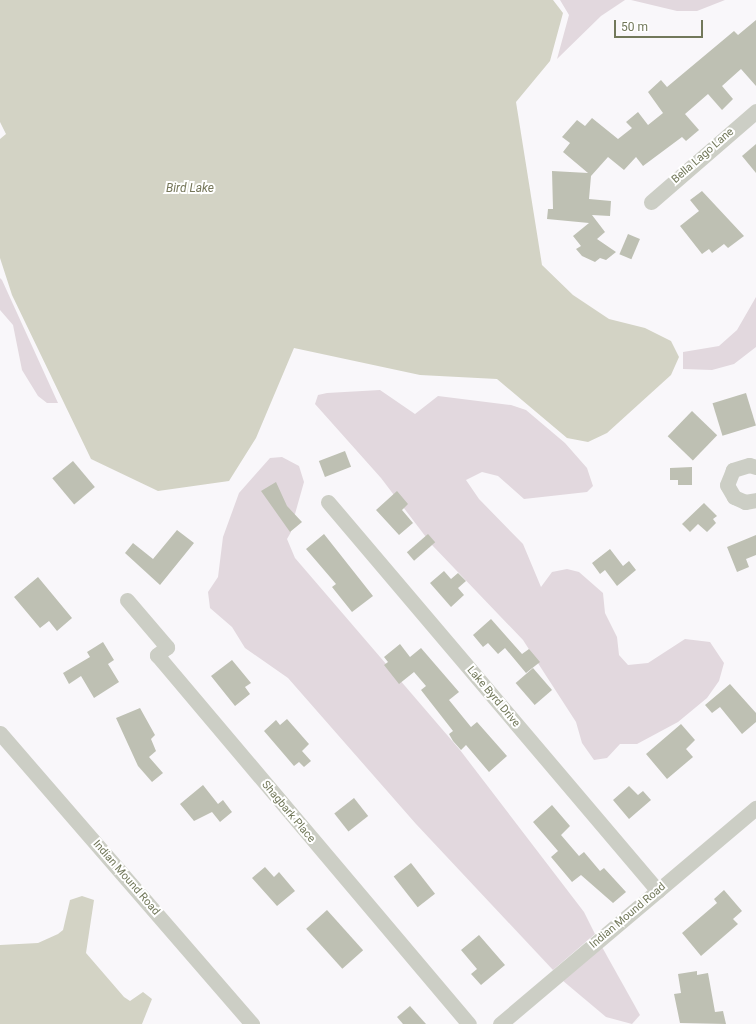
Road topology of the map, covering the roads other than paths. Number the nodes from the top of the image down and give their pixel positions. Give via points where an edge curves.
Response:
1 (756, 111) edge
2 (651, 202) dead end
3 (756, 467) edge
4 (756, 500) edge
5 (328, 502) dead end
6 (127, 600) dead end
7 (0, 733) edge
8 (756, 808) edge
9 (658, 891) junction
10 (252, 1024) edge
11 (468, 1024) edge
12 (500, 1024) edge

1 - 2 street, Bella Lago Lane
3 - 4 street via 748,465 733,470 727,485 734,497 745,502
5 - 9 street, Lake Byrd Drive
6 - 11 street, Shagbark Place via 167,647 157,655 160,659
7 - 10 street, Indian Mound Road
8 - 9 street, Indian Mound Road
9 - 12 street, Indian Mound Road

